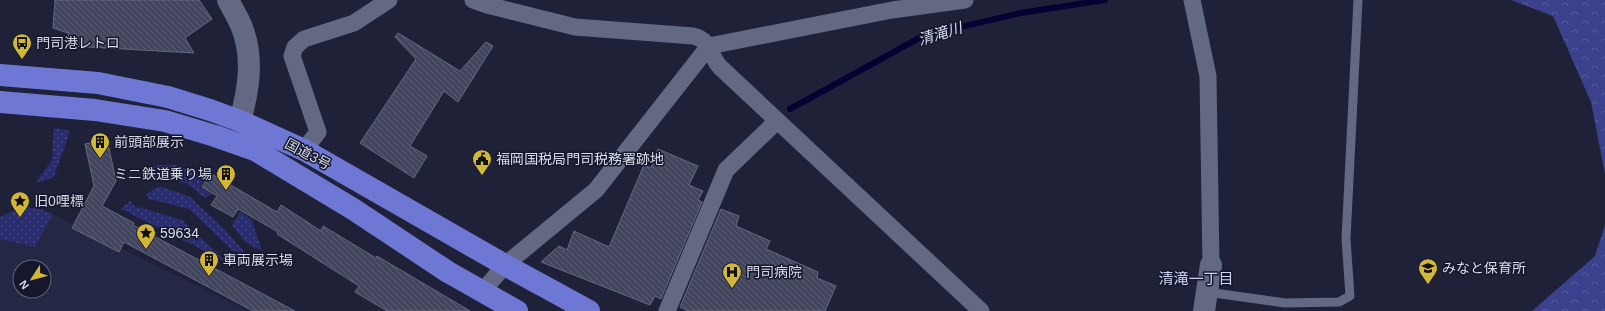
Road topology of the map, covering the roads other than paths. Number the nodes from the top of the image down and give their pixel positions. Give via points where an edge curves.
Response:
1 (228, 0) edge
2 (389, 0) edge
3 (473, 0) edge
4 (966, 0) edge
5 (1192, 0) edge
6 (1358, 0) edge
7 (709, 46) junction
8 (0, 75) edge
9 (0, 102) edge
10 (240, 121) junction
11 (777, 121) junction
12 (304, 150) junction
13 (505, 265) junction
14 (1211, 265) joint
15 (482, 292) junction
16 (1205, 302) edge
17 (518, 311) edge
18 (589, 311) edge
19 (667, 311) edge
20 (981, 311) edge

1 - 10 street via 241,26 248,49 250,75
2 - 12 street via 354,23 304,39 295,47 292,56 318,132
3 - 7 street via 575,27 693,36 702,38
4 - 7 street via 892,10
5 - 14 street via 1208,76
6 - 16 lane via 1346,239 1350,296 1339,302
7 - 11 street via 714,60 720,67
7 - 13 street via 596,190
8 - 10 highway, 国道3号 via 98,83 168,97
9 - 15 highway, 国道3号 via 95,110 165,120 255,150
10 - 12 highway, 国道3号
11 - 19 street via 726,170
11 - 20 street
12 - 13 highway, 国道3号
13 - 15 street
13 - 18 highway, 国道3号
14 - 16 street
15 - 17 highway, 国道3号

